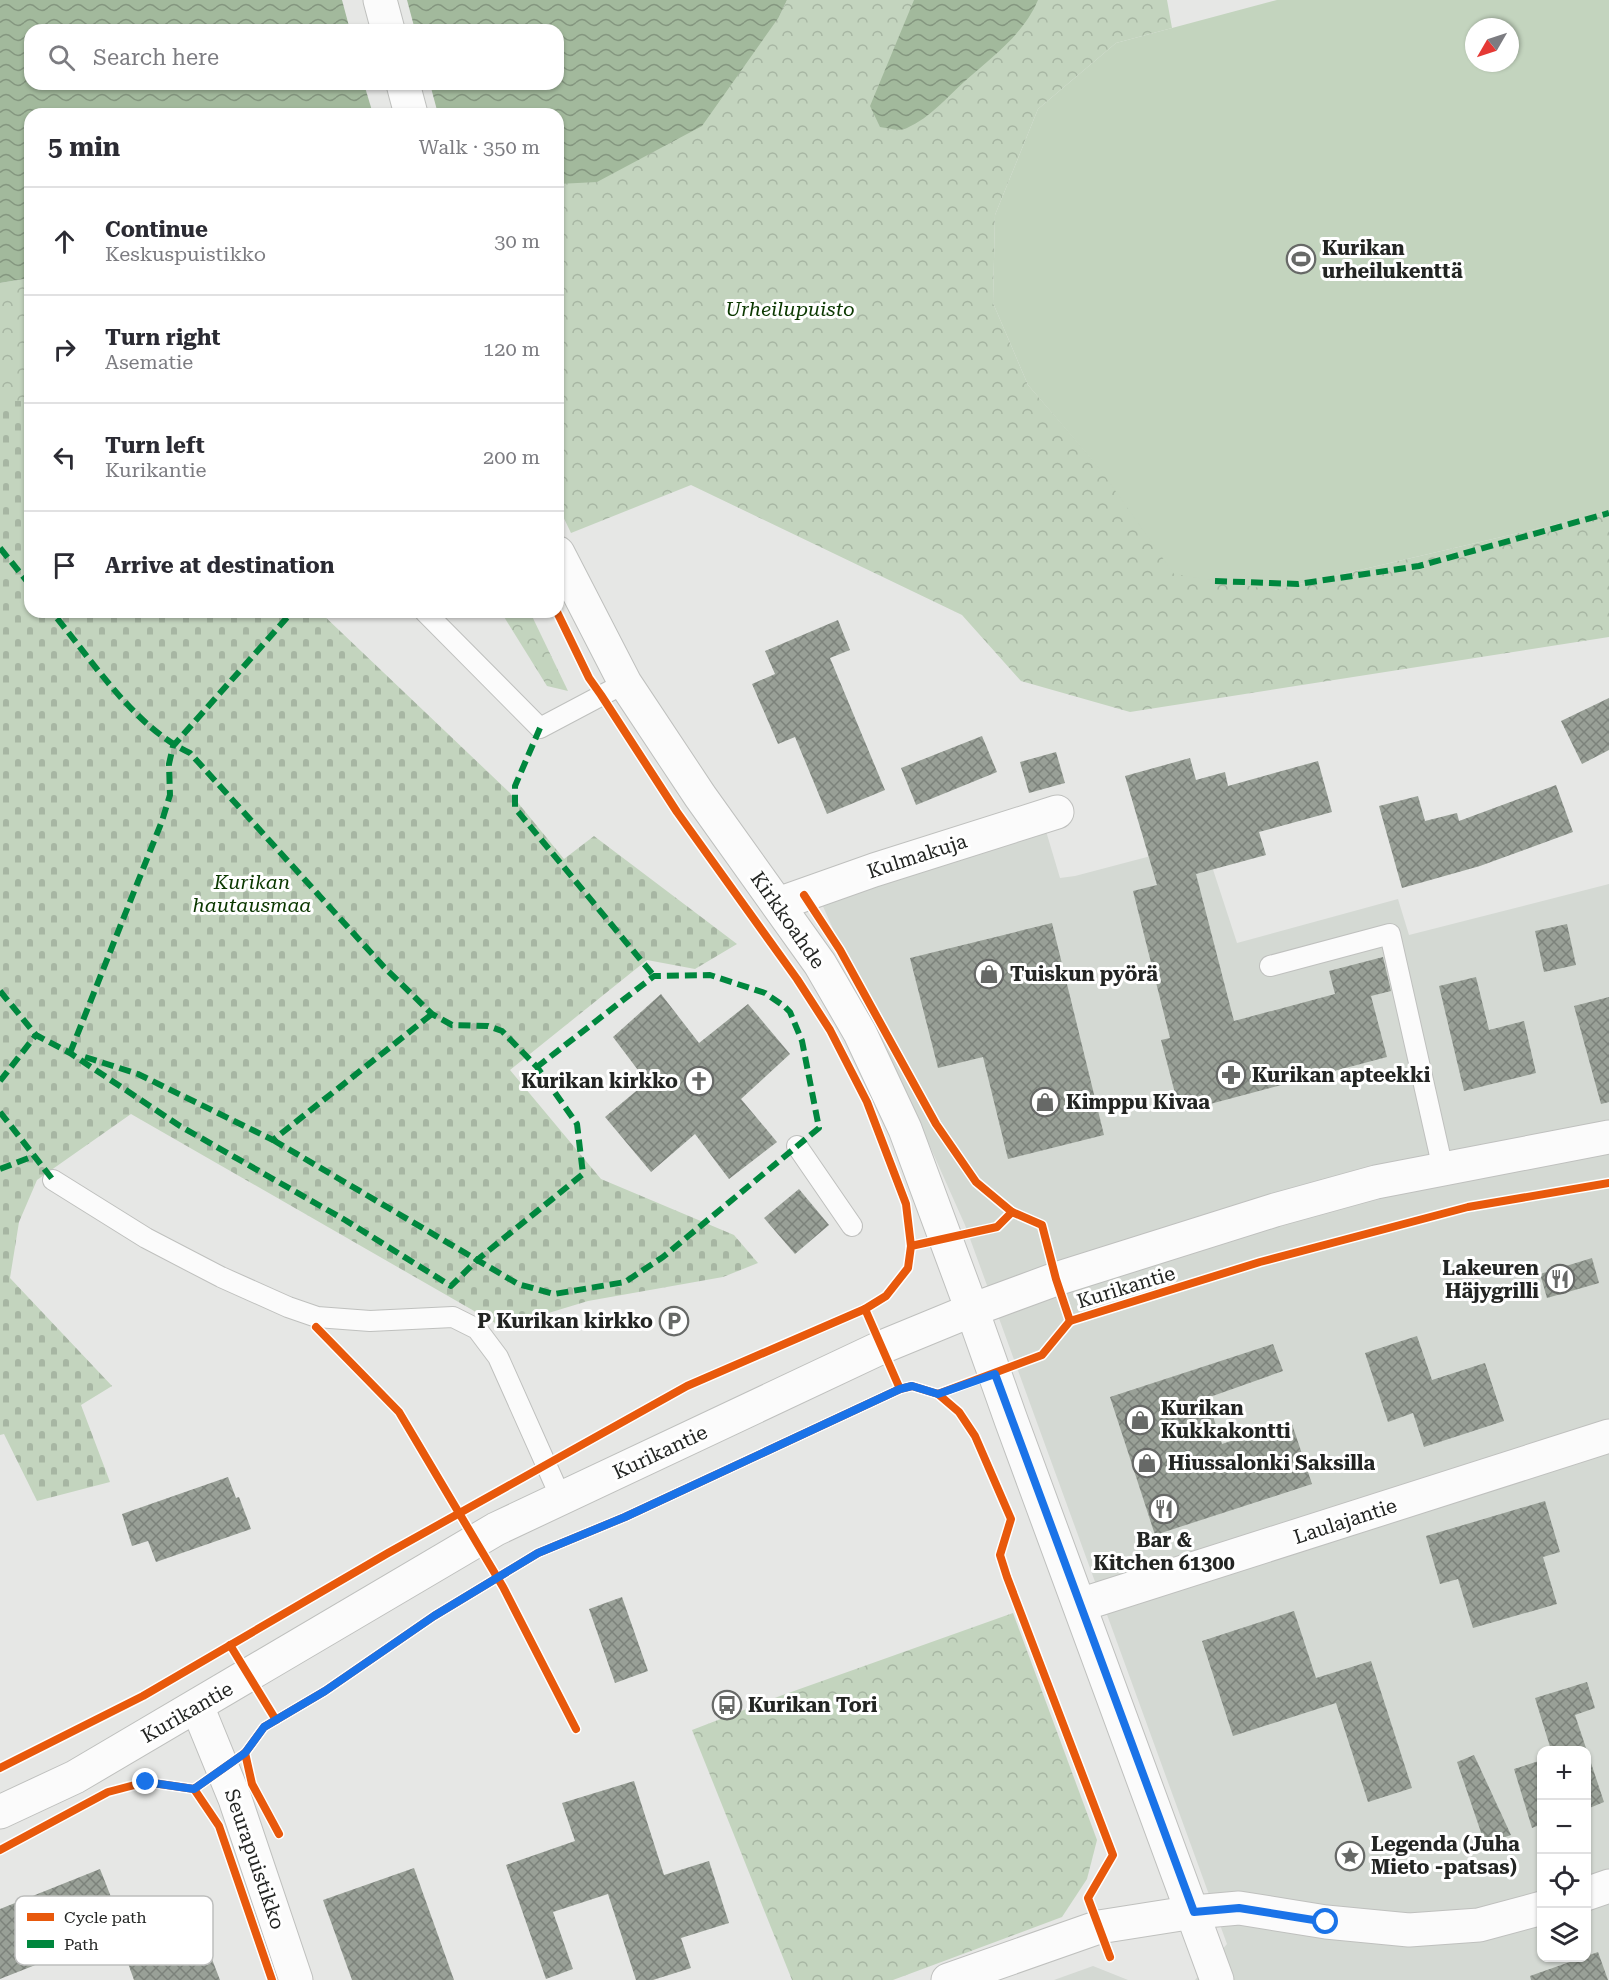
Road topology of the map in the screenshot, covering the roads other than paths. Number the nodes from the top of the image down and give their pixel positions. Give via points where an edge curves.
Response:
1 (380, 0) edge
2 (386, 24) edge
3 (405, 90) edge
4 (409, 108) edge
5 (564, 564) edge
6 (431, 618) edge
7 (626, 683) junction
8 (1057, 812) dead end
9 (778, 904) junction
10 (1270, 966) dead end
11 (1609, 1137) edge
12 (797, 1146) dead end
13 (1443, 1169) junction
14 (53, 1180) dead end
15 (852, 1226) dead end
16 (972, 1310) junction
17 (1609, 1436) edge
18 (561, 1498) junction
19 (1080, 1605) junction
20 (197, 1706) junction
21 (0, 1812) edge
22 (1609, 1886) edge
23 (1591, 1893) edge
24 (1537, 1909) edge
25 (1194, 1912) junction
26 (296, 1980) edge
27 (948, 1980) edge
28 (1217, 1980) edge

1 - 2 main road
3 - 4 main road
5 - 7 main road, Kirkkoahde
6 - 7 lane via 540,728
7 - 9 main road, Kirkkoahde via 700,796
8 - 9 main road, Kulmakuja
9 - 16 main road, Kirkkoahde via 820,964 865,1044 905,1129
10 - 13 lane via 1390,934
11 - 13 main road, Kurikantie
12 - 15 lane
13 - 16 main road, Kurikantie via 1376,1182 1275,1210 1056,1279
14 - 18 lane via 146,1238 288,1307 317,1317 370,1321 453,1317 477,1329 498,1357
16 - 18 main road, Kurikantie via 882,1347
16 - 19 main road, Kirkkoahde
17 - 19 main road, Laulajantie
18 - 20 main road, Kurikantie via 496,1529
19 - 25 main road, Kirkkoahde
20 - 21 main road, Kurikantie via 75,1777
20 - 26 main road, Seurapuistikko via 235,1799
22 - 23 main road
24 - 25 main road via 1479,1925 1409,1929 1326,1922 1239,1908
25 - 27 main road via 1099,1927
25 - 28 main road, Kirkkoahde

